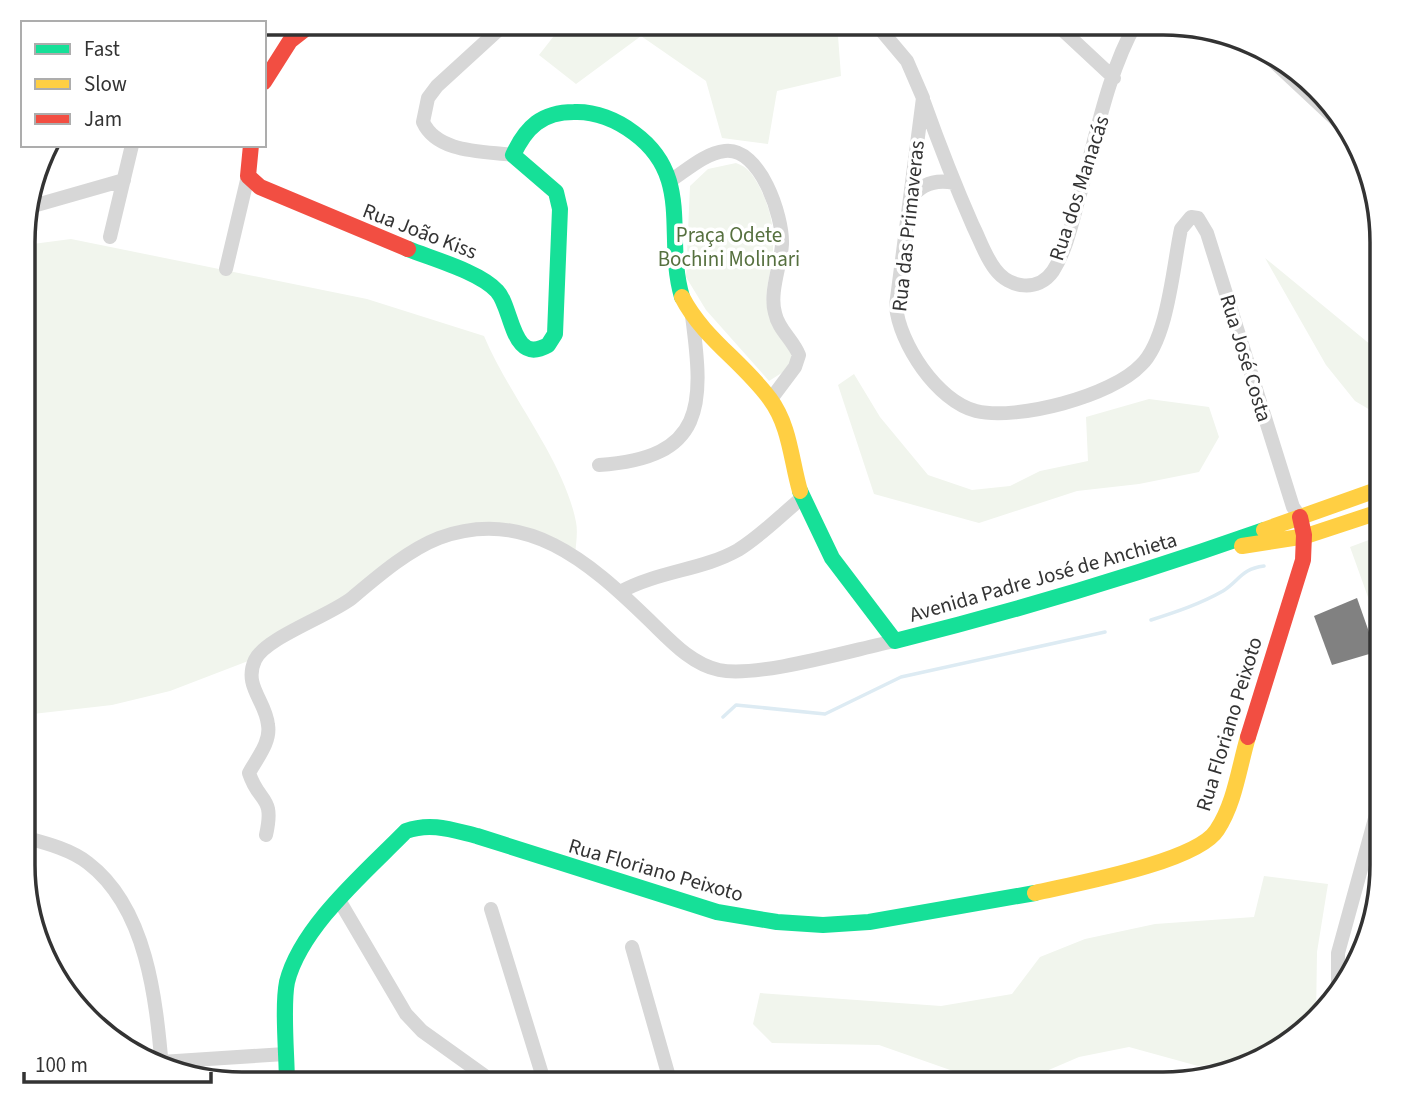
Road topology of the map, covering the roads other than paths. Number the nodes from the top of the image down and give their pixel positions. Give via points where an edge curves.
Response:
1 (298, 35) edge
2 (493, 35) edge
3 (885, 35) edge
4 (1068, 35) edge
5 (1131, 35) edge
6 (1114, 78) junction
7 (266, 79) edge
8 (922, 98) junction
9 (132, 147) edge
10 (251, 147) edge
11 (513, 155) junction
12 (248, 176) junction
13 (673, 179) junction
14 (124, 180) junction
15 (954, 183) junction
16 (910, 199) junction
17 (39, 204) edge
18 (1191, 217) joint
19 (110, 237) dead end
20 (226, 269) dead end
21 (692, 314) junction
22 (771, 399) junction
23 (599, 465) dead end
24 (1370, 492) edge
25 (802, 498) junction
26 (1294, 515) junction
27 (1370, 516) edge
28 (1299, 537) junction
29 (1203, 552) junction
30 (620, 592) junction
31 (895, 641) junction
32 (266, 835) dead end
33 (1370, 837) edge
34 (35, 840) edge
35 (339, 900) junction
36 (491, 909) dead end
37 (632, 947) dead end
38 (1338, 975) edge
39 (285, 1054) junction
40 (161, 1055) edge
41 (183, 1063) edge
42 (286, 1072) edge
43 (479, 1072) edge
44 (541, 1072) edge
45 (668, 1072) edge

1 - 7 street
2 - 11 street via 437,86 428,98 423,122 437,140 451,146
3 - 8 street, Rua das Primaveras via 907,61
4 - 6 street
5 - 6 street, Rua dos Manacás
6 - 15 street, Rua dos Manacás via 1068,236 1053,271 1041,282 1018,286 996,272
8 - 15 street, Rua dos Manacás
8 - 16 street, Rua das Primaveras
9 - 14 street
10 - 12 street
11 - 12 street, Rua João Kiss via 556,192 561,209 557,317 551,344 543,349 520,344 505,302 472,272 326,216 260,187
11 - 13 street via 524,128 550,115 576,111 622,122 643,138
12 - 20 street
13 - 21 street via 677,280
13 - 22 street via 711,154 734,151 758,172 775,201 782,241 775,314 799,355
14 - 17 street
14 - 19 street
15 - 16 street via 932,182
16 - 18 street, Rua das Primaveras via 897,286 897,324 940,388 966,407 991,413 1094,393 1125,379 1142,365 1159,331 1181,229
18 - 26 street, Rua José Costa via 1202,222 1207,233
21 - 22 street
21 - 23 street via 700,373 693,417 678,439 661,452 628,463
22 - 25 street via 783,420
24 - 26 street
25 - 30 street via 738,550 655,575
25 - 31 street via 839,572
26 - 28 street, Rua Floriano Peixoto
26 - 29 street
27 - 28 street
28 - 29 street
28 - 35 street, Rua Floriano Peixoto via 1293,586 1235,782 1212,837 1181,856 929,914 880,922 812,924 717,912 477,836 419,826 395,841
29 - 31 street, Avenida Padre José de Anchieta via 1007,614
30 - 31 street via 677,646 701,664 720,670 768,668
30 - 32 street via 575,555 538,537 508,530 459,532 436,539 335,611 280,638 256,658 250,679 269,724 267,741 249,773 254,789 266,798 270,809
33 - 38 street via 1338,954
34 - 40 street via 85,861 125,906 151,984
35 - 39 street, Rua Floriano Peixoto via 301,948 290,974
35 - 43 street via 406,1014
36 - 44 street
37 - 45 street
39 - 41 street
39 - 42 street, Rua Floriano Peixoto

